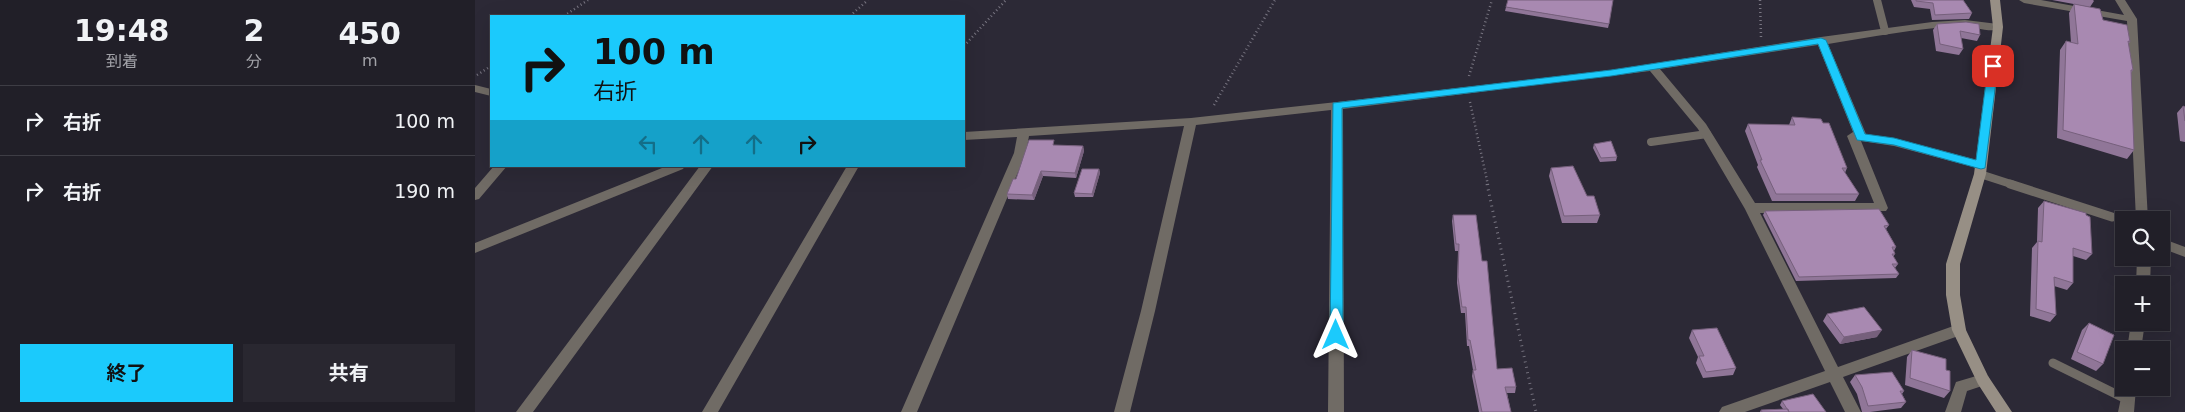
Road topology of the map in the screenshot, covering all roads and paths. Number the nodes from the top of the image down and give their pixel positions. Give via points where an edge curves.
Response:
1 (588, 0) edge
2 (868, 0) edge
3 (1006, 0) edge
4 (1275, 0) edge
5 (1492, 0) edge
6 (1760, 0) edge
7 (1877, 0) edge
8 (1995, 0) edge
9 (2024, 0) edge
10 (2120, 0) edge
11 (566, 15) edge
12 (851, 15) edge
13 (2132, 19) junction
14 (1998, 27) junction
15 (1885, 32) junction
16 (1821, 40) junction
17 (965, 45) edge
18 (1768, 48) junction
19 (1652, 66) junction
20 (490, 67) edge
21 (475, 77) edge
22 (1467, 89) junction
23 (1337, 106) junction
24 (1211, 120) junction
25 (1191, 122) junction
26 (1024, 132) junction
27 (1707, 134) junction
28 (965, 136) edge
29 (1861, 137) junction
30 (1651, 142) dead end
31 (500, 167) edge
32 (677, 167) edge
33 (706, 167) edge
34 (852, 167) edge
35 (1981, 170) junction
36 (475, 196) edge
37 (1751, 208) junction
38 (2142, 211) edge
39 (2112, 217) dead end
40 (2170, 246) edge
41 (475, 248) edge
42 (2185, 252) edge
43 (1959, 330) junction
44 (2053, 363) dead end
45 (1834, 375) junction
46 (1983, 380) junction
47 (2128, 400) edge
48 (525, 412) edge
49 (709, 412) edge
50 (909, 412) edge
51 (1122, 412) edge
52 (1336, 412) edge
53 (1536, 412) edge
54 (1727, 412) edge
55 (1853, 412) edge
56 (1953, 412) edge
57 (2004, 412) edge

1 - 11 path
2 - 12 path
3 - 17 path
4 - 24 path via 1212,110
5 - 22 path
6 - 18 path via 1761,35
7 - 15 lane
8 - 14 main road
9 - 13 street
10 - 13 street
13 - 38 street
14 - 15 street via 1940,24
14 - 35 main road
15 - 16 street
16 - 18 street
16 - 29 street
18 - 19 street
19 - 22 street
19 - 27 street
20 - 21 path
22 - 23 street
22 - 53 path
23 - 24 street
23 - 52 street
24 - 25 street
25 - 26 street
25 - 51 street
26 - 28 street
26 - 50 street via 1020,153
27 - 30 lane
27 - 37 street
29 - 35 street via 1894,142
29 - 37 street via 1853,136 1882,208
31 - 36 street
32 - 41 street
33 - 48 street
34 - 49 street
35 - 39 lane
35 - 43 main road via 1953,264 1953,295
37 - 45 street
40 - 42 street
43 - 45 street
43 - 46 main road
44 - 47 lane
45 - 54 street
45 - 55 street
46 - 56 street via 1961,386
46 - 57 main road

